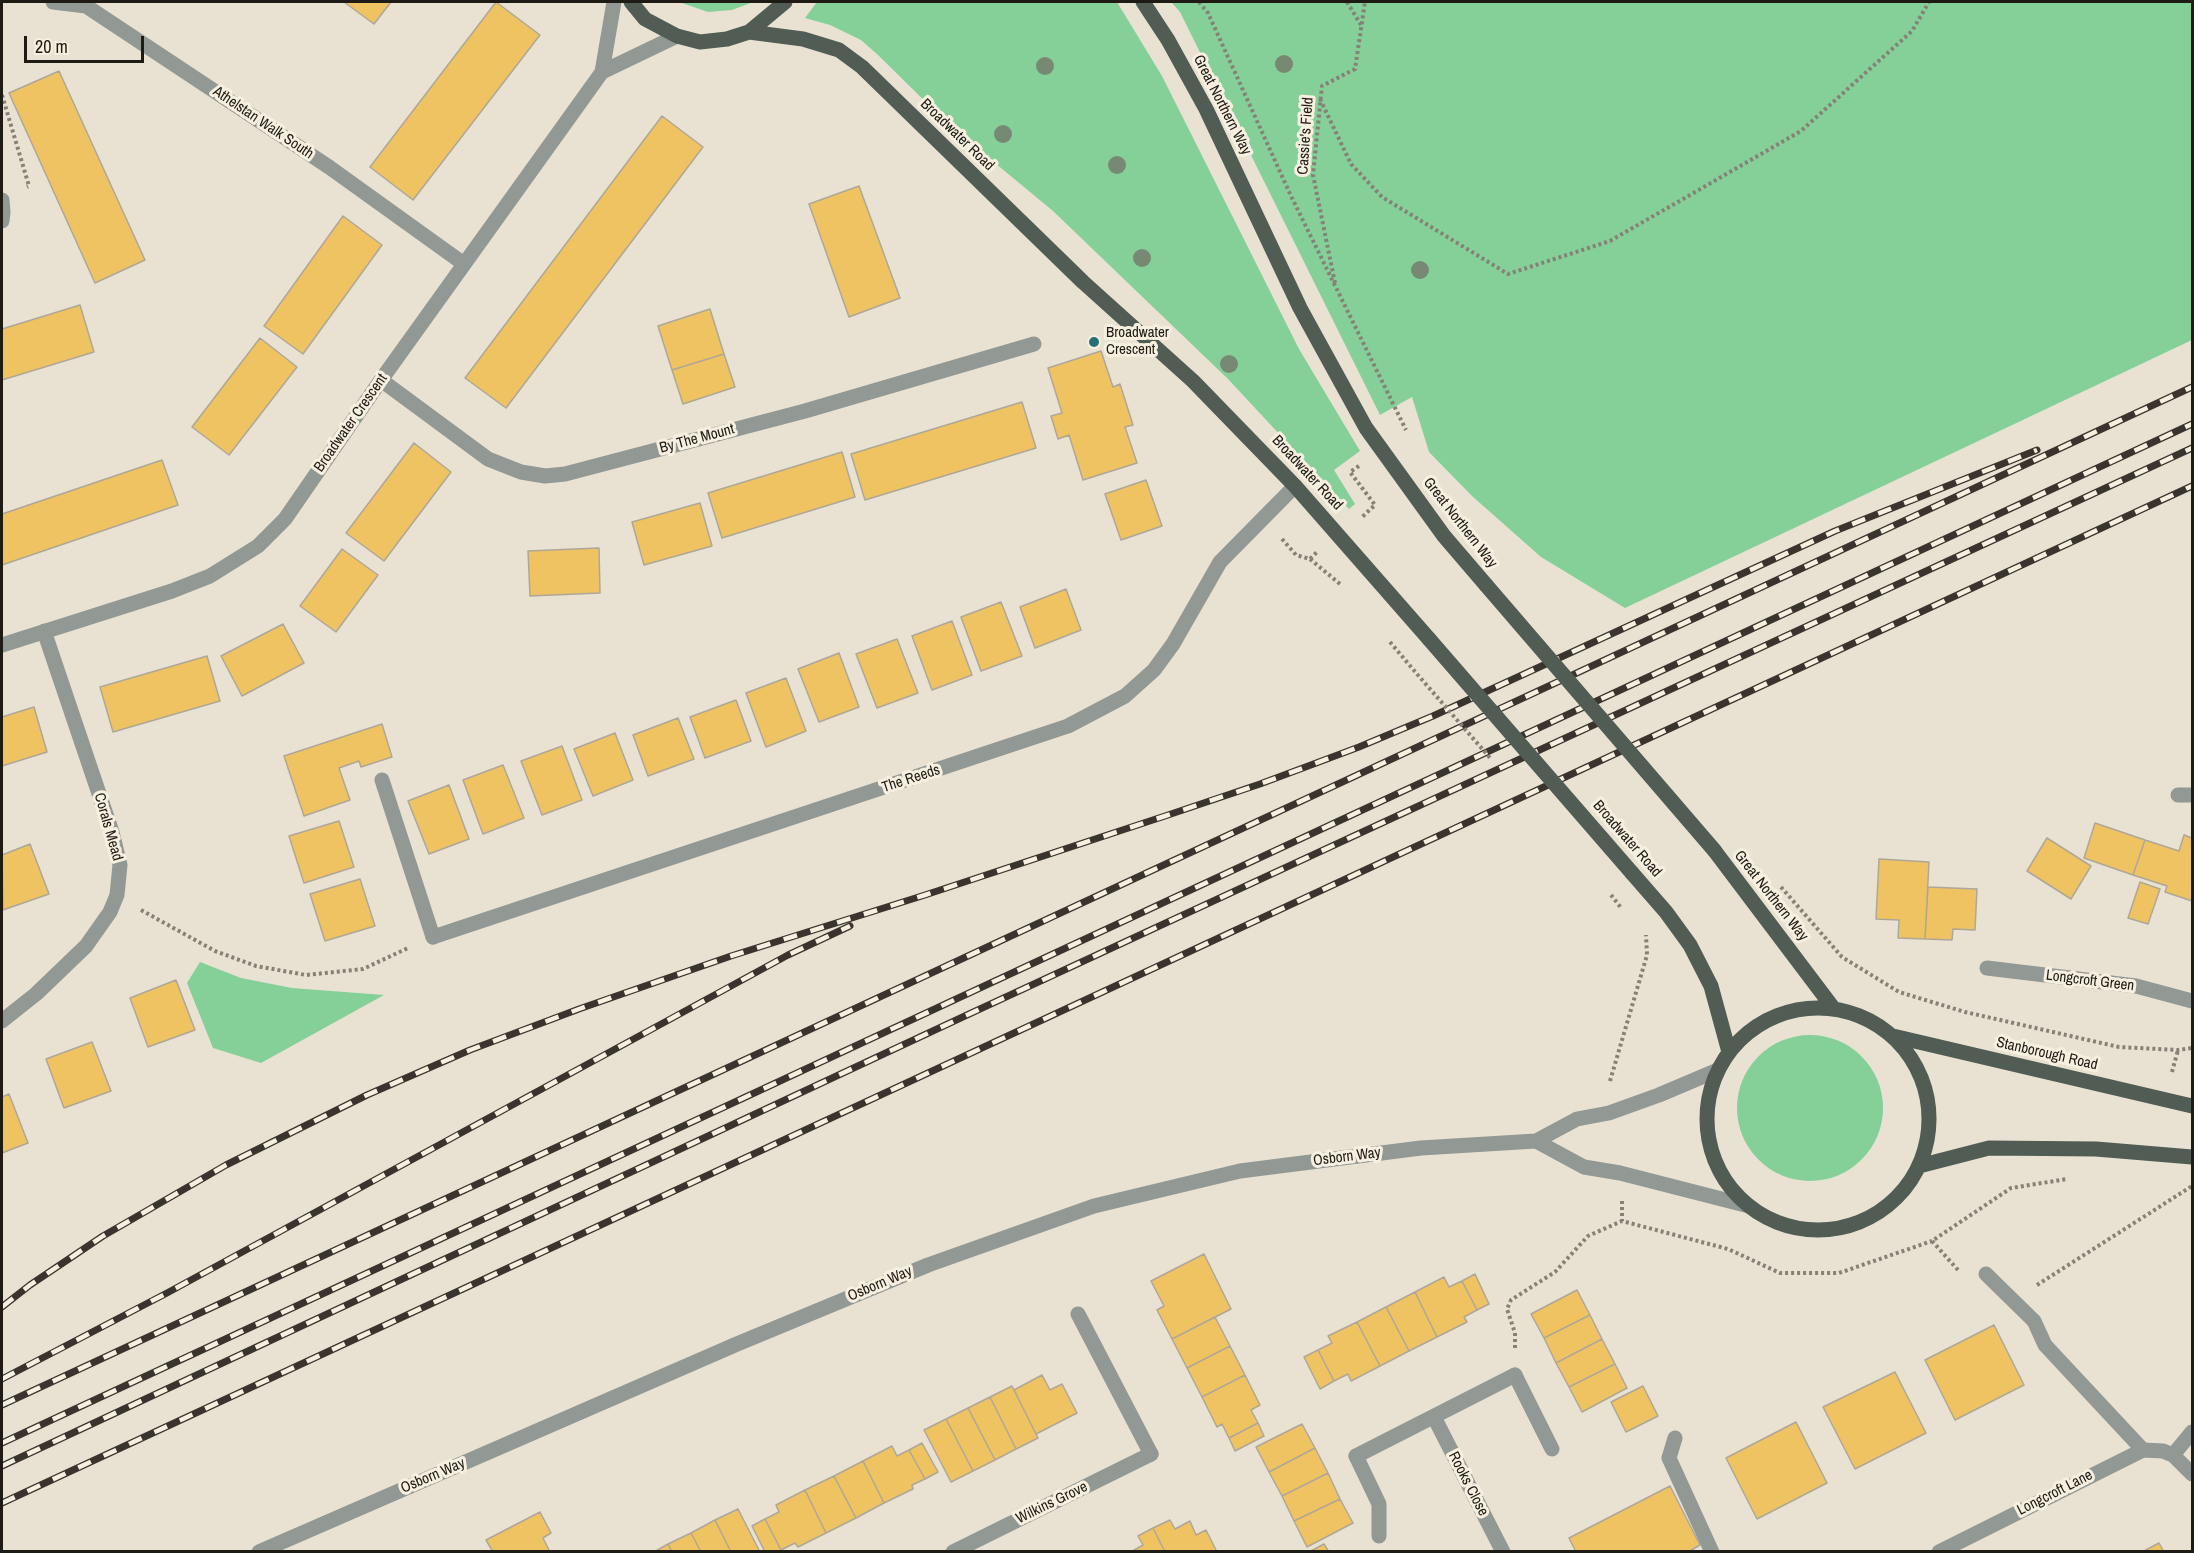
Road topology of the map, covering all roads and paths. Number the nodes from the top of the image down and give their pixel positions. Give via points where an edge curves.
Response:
1 (53, 2) edge
2 (614, 2) edge
3 (631, 2) edge
4 (786, 2) edge
5 (1143, 2) edge
6 (1199, 2) edge
7 (1347, 2) edge
8 (1365, 2) edge
9 (1929, 2) edge
10 (1362, 26) junction
11 (749, 32) junction
12 (676, 36) junction
13 (602, 72) junction
14 (2, 96) edge
15 (1320, 99) junction
16 (20, 190) dead end
17 (2, 200) edge
18 (2, 221) edge
19 (464, 264) junction
20 (1337, 291) junction
21 (1034, 344) dead end
22 (381, 380) junction
23 (1408, 436) dead end
24 (1361, 465) dead end
25 (1295, 486) junction
26 (1365, 514) dead end
27 (1263, 518) junction
28 (1322, 547) dead end
29 (1310, 560) junction
30 (1341, 585) dead end
31 (44, 631) junction
32 (1387, 638) dead end
33 (2, 645) edge
34 (1417, 674) dead end
35 (382, 780) dead end
36 (1780, 886) dead end
37 (117, 895) junction
38 (1646, 933) dead end
39 (433, 937) junction
40 (1987, 968) dead end
41 (2193, 1001) edge
42 (1834, 1009) junction
43 (2, 1021) edge
44 (1893, 1036) junction
45 (2193, 1048) edge
46 (1729, 1052) junction
47 (1718, 1070) junction
48 (1608, 1090) dead end
49 (2193, 1106) edge
50 (1536, 1141) junction
51 (2193, 1157) edge
52 (1919, 1166) junction
53 (2078, 1178) dead end
54 (2193, 1186) edge
55 (1622, 1190) dead end
56 (1749, 1206) junction
57 (1622, 1221) junction
58 (1932, 1241) junction
59 (1986, 1274) dead end
60 (1964, 1276) dead end
61 (2013, 1301) junction
62 (1078, 1314) dead end
63 (1515, 1376) junction
64 (1434, 1418) junction
65 (2193, 1432) edge
66 (1675, 1438) dead end
67 (1552, 1449) dead end
68 (2143, 1450) junction
69 (2174, 1455) junction
70 (2193, 1474) edge
71 (1379, 1536) dead end
72 (259, 1551) edge
73 (953, 1551) edge
74 (1503, 1551) edge
75 (1712, 1551) edge
76 (1939, 1551) edge

1 - 19 street, Athelstan Walk South via 86,6 329,167
2 - 13 street, Broadwater Crescent
3 - 12 main road via 645,19
4 - 11 main road
5 - 42 main road, Great Northern Way, bridge via 1206,109 1300,308 1366,428 1444,536 1714,850
6 - 20 path via 1208,13
7 - 10 path
8 - 10 path, Cassie's Field
9 - 15 path via 1912,30 1801,131 1610,241 1508,274 1382,197 1351,164
10 - 15 path, Cassie's Field via 1355,69 1322,87
11 - 12 main road via 700,42
11 - 25 main road, Broadwater Road via 803,39 839,50 862,67 1083,282 1193,381
12 - 13 street, Broadwater Crescent
13 - 19 street, Broadwater Crescent
14 - 16 path via 29,186
15 - 20 path, Cassie's Field via 1312,175
17 - 18 street
19 - 22 street, Broadwater Crescent
20 - 23 path
21 - 22 street, By The Mount via 805,411 545,476 521,472 488,459
22 - 31 street, Broadwater Crescent via 285,519 258,546 210,576
24 - 26 path via 1350,472 1375,505
25 - 27 street, The Reeds
25 - 46 main road, Broadwater Road, bridge via 1666,912 1690,945 1711,986
27 - 29 path via 1296,555
27 - 39 street, The Reeds via 1220,562 1154,670 1125,696 1068,726
28 - 29 path
29 - 30 path
31 - 33 street, Broadwater Crescent
31 - 37 street, Corals Mead via 112,832 120,865
32 - 34 path
35 - 39 street
36 - 45 path via 1842,957 1899,992 1965,1012 2119,1047
37 - 39 path via 215,951 256,966 306,975 363,969
37 - 43 street, Corals Mead via 86,946
38 - 48 path via 1647,955
40 - 41 street, Longcroft Green via 2136,986
42 - 44 main road via 1867,1020
42 - 46 main road via 1804,1008 1775,1016 1750,1031
44 - 49 main road, Stanborough Road
44 - 52 main road via 1917,1065 1927,1100 1928,1134
46 - 47 main road
47 - 50 street, Osborn Way via 1619,1109 1577,1119
47 - 56 main road via 1707,1121 1712,1153 1723,1180
50 - 56 street via 1584,1167
50 - 72 street, Osborn Way via 1421,1148 1240,1171 1094,1206 917,1269
51 - 52 main road via 2096,1149 1989,1148
52 - 56 main road via 1892,1201 1874,1215 1844,1227 1799,1228 1778,1223
53 - 58 path via 2011,1188
54 - 61 path
55 - 57 path
57 - 58 path via 1728,1249 1780,1273 1839,1273
57 - 63 path via 1588,1236 1556,1272 1511,1299 1507,1309 1515,1333
58 - 60 path
59 - 61 street
61 - 68 street via 2034,1321 2045,1345
62 - 73 street, Wilkins Grove via 1151,1454
63 - 64 street
63 - 67 street
64 - 71 street via 1356,1455 1379,1504
64 - 74 street, Rooks Close
65 - 69 street
66 - 75 street via 1669,1458
68 - 69 street
68 - 76 street, Longcroft Lane
69 - 70 street

